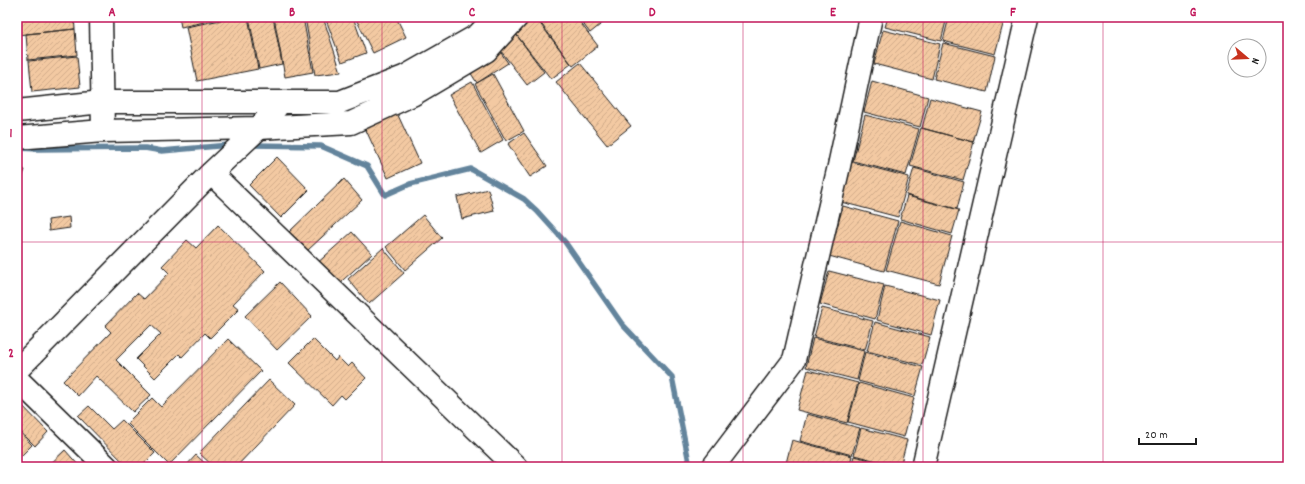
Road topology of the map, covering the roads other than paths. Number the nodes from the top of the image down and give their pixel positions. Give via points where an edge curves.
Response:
1 (101, 17) edge
2 (495, 17) edge
3 (518, 17) edge
4 (871, 17) edge
5 (1027, 17) edge
6 (408, 86) junction
7 (102, 102) junction
8 (280, 103) junction
9 (17, 111) edge
10 (259, 128) junction
11 (103, 131) junction
12 (17, 138) edge
13 (211, 173) junction
14 (17, 370) edge
15 (17, 379) edge
16 (106, 467) edge
17 (516, 467) edge
18 (713, 467) edge
19 (923, 467) edge

1 - 7 street
2 - 6 street via 478,35
3 - 6 street via 486,51
4 - 18 street via 838,174 794,360
5 - 19 street
6 - 8 street via 340,102
6 - 10 street via 351,124
7 - 8 street
7 - 9 street
7 - 11 street
8 - 10 street
10 - 11 street
10 - 13 street
11 - 12 street
13 - 14 street
13 - 17 street
15 - 16 street

